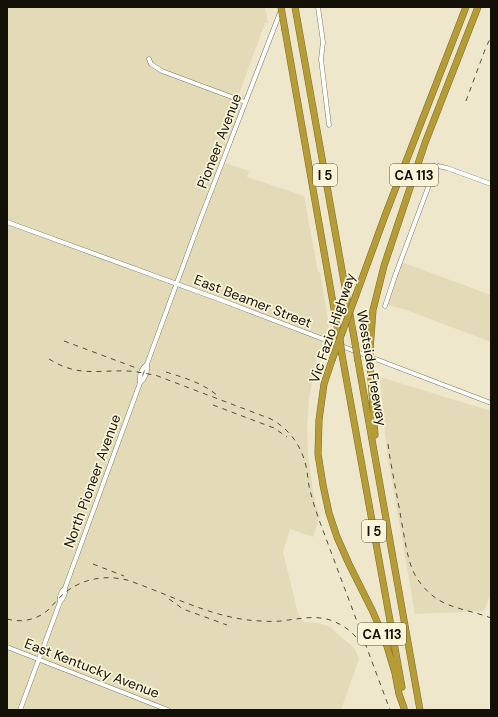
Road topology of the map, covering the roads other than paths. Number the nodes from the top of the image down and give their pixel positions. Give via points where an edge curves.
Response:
1 (281, 7) edge
2 (295, 7) edge
3 (318, 7) edge
4 (466, 7) edge
5 (478, 7) edge
6 (149, 59) dead end
7 (245, 102) junction
8 (329, 124) dead end
9 (491, 184) edge
10 (7, 222) edge
11 (177, 284) junction
12 (385, 306) dead end
13 (491, 402) edge
14 (377, 466) junction
15 (7, 647) edge
16 (38, 659) junction
17 (405, 709) edge
18 (20, 710) edge
19 (168, 710) edge
20 (420, 710) edge

1 - 7 street, Pioneer Avenue
1 - 17 highway, Westside Freeway / I 5, bridge
2 - 14 highway, Westside Freeway / I 5, bridge
3 - 8 street
4 - 17 highway, Vic Fazio Highway / CA 113, bridge via 332,360 324,384 319,420 318,454 329,513 337,537 386,643
5 - 14 highway, CA 113, bridge via 428,136 384,266 373,310 370,366
6 - 7 street via 151,64 162,71
7 - 11 street, Pioneer Avenue
9 - 12 street via 438,166
10 - 11 street, East Beamer Street
11 - 13 street, East Beamer Street
11 - 16 street, North Pioneer Avenue via 147,364 148,370 140,383
14 - 20 highway, Westside Freeway / I 5
15 - 16 street, East Kentucky Avenue
16 - 18 street, North Pioneer Avenue
16 - 19 street, East Kentucky Avenue

